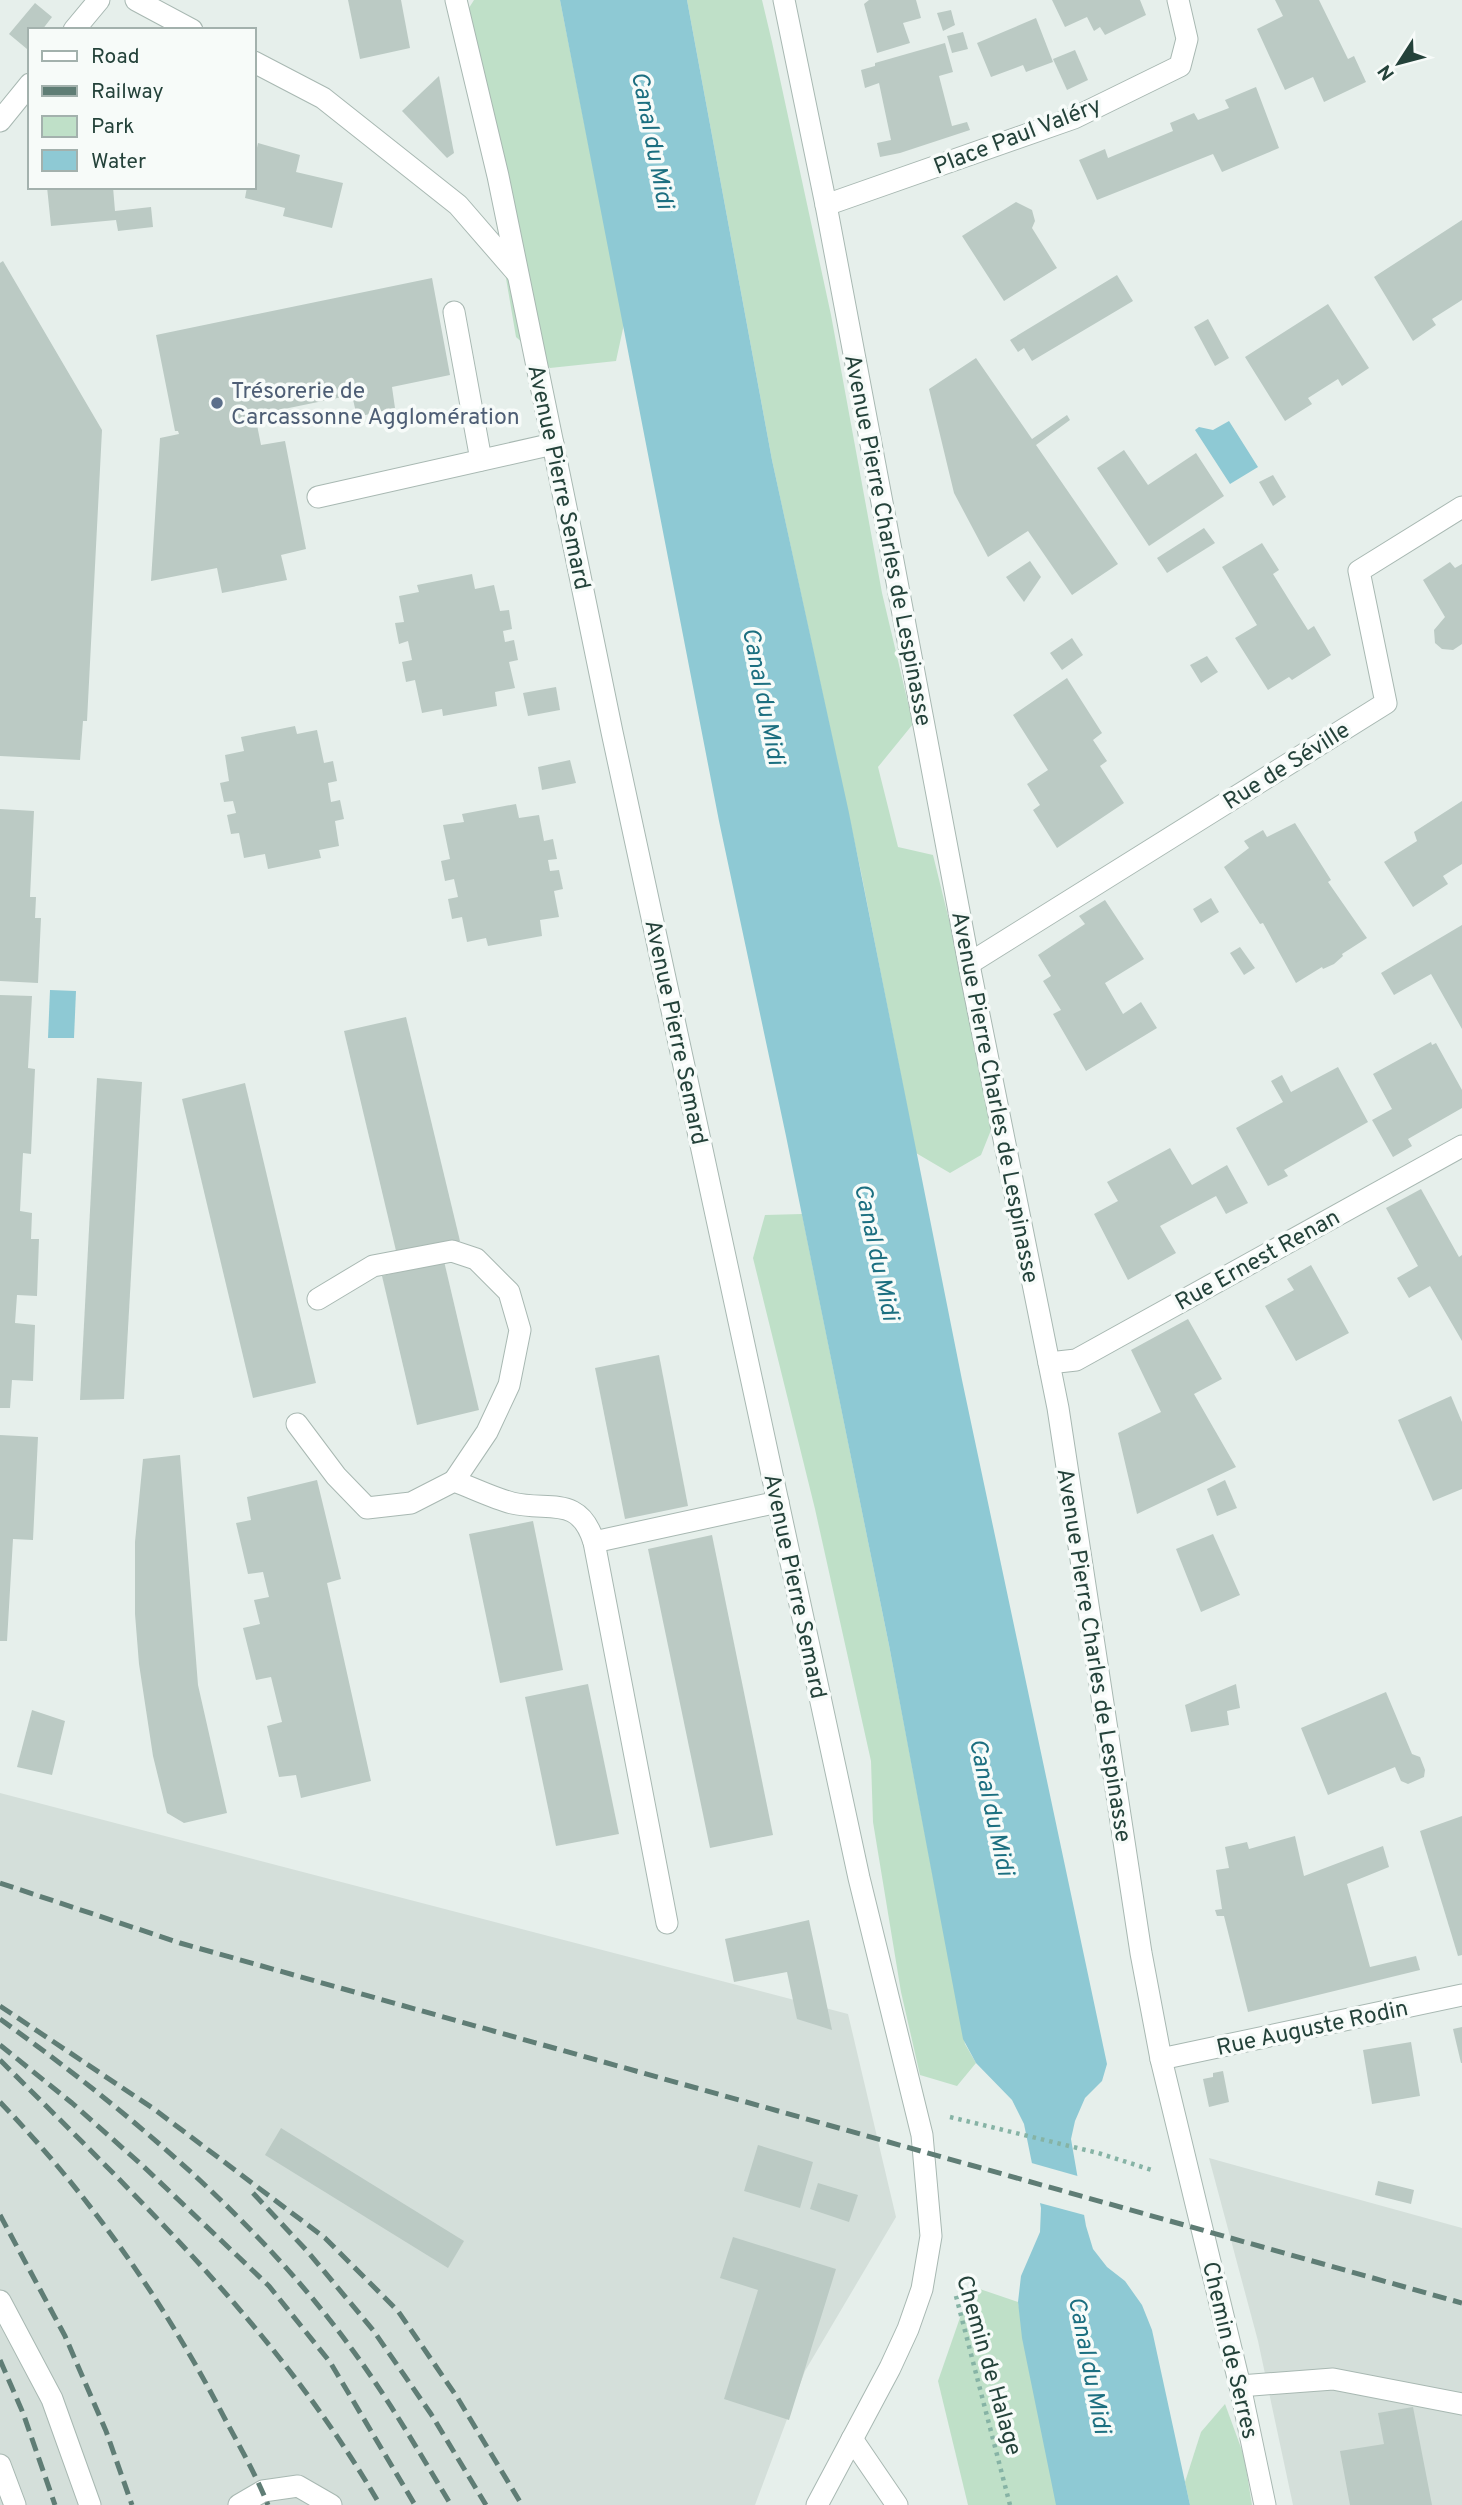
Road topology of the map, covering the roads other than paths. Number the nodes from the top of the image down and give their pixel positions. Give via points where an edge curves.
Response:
1 (99, 0) edge
2 (136, 0) edge
3 (456, 0) edge
4 (784, 0) edge
5 (1178, 0) edge
6 (76, 28) edge
7 (188, 28) edge
8 (256, 63) edge
9 (28, 86) edge
10 (0, 121) edge
11 (826, 205) junction
12 (518, 274) junction
13 (454, 312) dead end
14 (553, 444) junction
15 (481, 460) junction
16 (318, 497) dead end
17 (1462, 507) edge
18 (970, 963) junction
19 (1462, 1146) edge
20 (318, 1299) dead end
21 (1049, 1363) junction
22 (297, 1424) dead end
23 (454, 1481) junction
24 (778, 1502) junction
25 (594, 1542) junction
26 (667, 1923) dead end
27 (1462, 1995) edge
28 (1161, 2059) junction
29 (1194, 2196) joint
30 (0, 2301) edge
31 (1240, 2386) junction
32 (1462, 2404) edge
33 (852, 2439) junction
34 (0, 2465) edge
35 (15, 2505) edge
36 (90, 2505) edge
37 (239, 2505) edge
38 (331, 2505) edge
39 (817, 2505) edge
40 (897, 2505) edge
41 (1265, 2505) edge

1 - 6 street
2 - 7 street
3 - 12 street, Avenue Pierre Semard
4 - 11 street, Avenue Pierre Charles de Lespinasse
5 - 11 street, Place Paul Valéry via 1187,39 1180,66 1074,118
8 - 12 street via 323,98 458,205
9 - 10 street
11 - 18 street, Avenue Pierre Charles de Lespinasse
12 - 14 street, Avenue Pierre Semard
13 - 15 street
14 - 15 street
14 - 24 street, Avenue Pierre Semard
15 - 16 street
17 - 18 street, Rue de Séville via 1359,571 1386,703
18 - 21 street, Avenue Pierre Charles de Lespinasse
19 - 21 street, Rue Ernest Renan via 1076,1360
20 - 23 street via 373,1266 452,1251 476,1259 509,1292 520,1330 509,1385 487,1432
21 - 28 street, Avenue Pierre Charles de Lespinasse
22 - 23 street via 367,1508 411,1503
23 - 25 street via 513,1503 563,1507 588,1525
24 - 25 street
24 - 33 street, Avenue Pierre Semard via 859,1878 922,2135 932,2236 908,2329
25 - 26 street
27 - 28 street, Rue Auguste Rodin
28 - 29 street, Avenue Pierre Charles de Lespinasse
29 - 31 street, Chemin de Serres
30 - 36 street via 52,2399
31 - 32 street via 1333,2379
31 - 41 street, Chemin de Serres
33 - 39 street, Avenue Pierre Semard
33 - 40 street
34 - 35 street
37 - 38 street via 262,2491 298,2486

